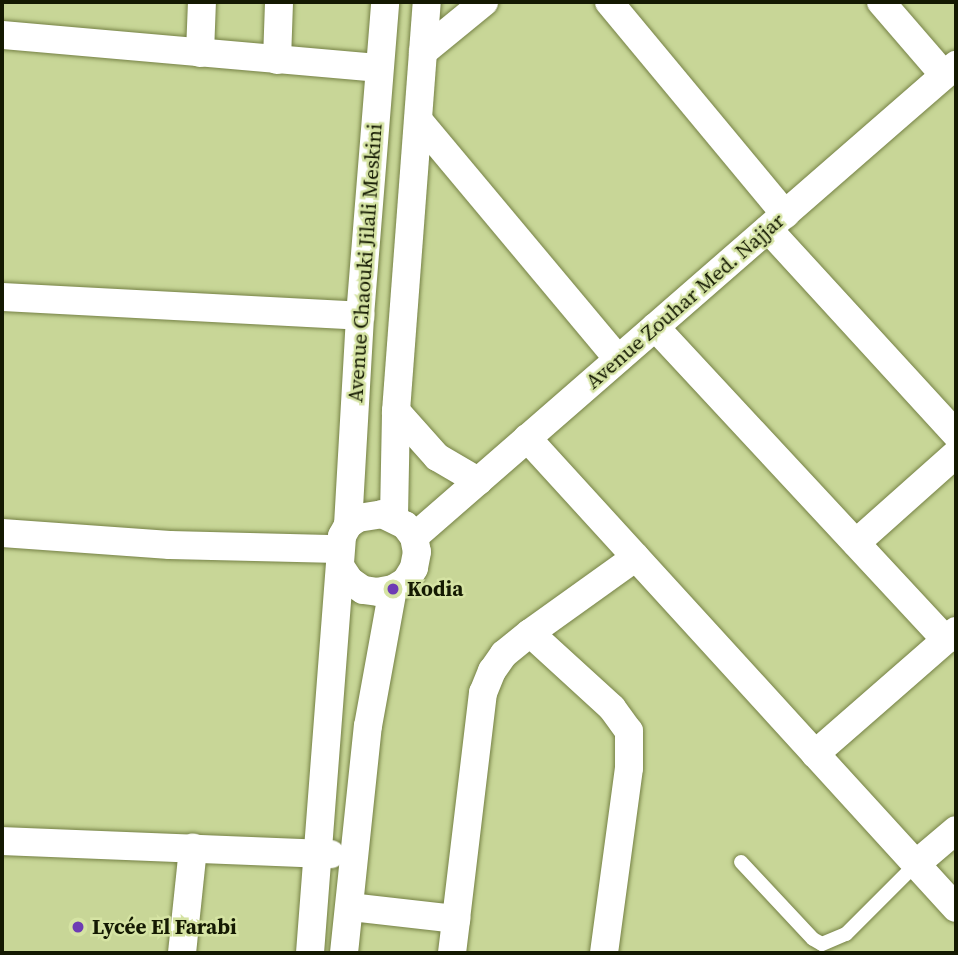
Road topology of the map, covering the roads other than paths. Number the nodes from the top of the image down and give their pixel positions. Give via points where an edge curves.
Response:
1 (202, 2) edge
2 (279, 2) edge
3 (385, 2) edge
4 (427, 2) edge
5 (484, 2) edge
6 (609, 2) edge
7 (881, 2) edge
8 (2, 35) edge
9 (423, 52) junction
10 (200, 53) junction
11 (277, 60) junction
12 (379, 68) junction
13 (950, 70) edge
14 (419, 121) junction
15 (776, 222) junction
16 (2, 297) edge
17 (359, 316) junction
18 (655, 327) junction
19 (618, 359) junction
20 (396, 411) junction
21 (956, 434) edge
22 (527, 438) junction
23 (956, 454) edge
24 (478, 481) junction
25 (394, 517) junction
26 (2, 533) edge
27 (414, 537) junction
28 (856, 543) junction
29 (343, 548) junction
30 (636, 557) junction
31 (393, 589) junction
32 (530, 634) junction
33 (951, 636) edge
34 (816, 754) junction
35 (956, 830) edge
36 (2, 841) edge
37 (193, 848) junction
38 (315, 852) junction
39 (353, 857) junction
40 (741, 862) dead end
41 (916, 864) junction
42 (350, 907) junction
43 (956, 908) edge
44 (456, 919) junction
45 (182, 953) edge
46 (310, 953) edge
47 (344, 953) edge
48 (452, 953) edge
49 (604, 953) edge

1 - 10 street
2 - 11 street
3 - 12 street, Avenue Chaouki Jilali Meskini
4 - 9 street, Avenue Chaouki Jilali Meskini
5 - 9 street
6 - 15 street
7 - 13 street
8 - 10 street
9 - 14 street, Avenue Chaouki Jilali Meskini
10 - 11 street
11 - 12 street
12 - 17 street, Avenue Chaouki Jilali Meskini
13 - 15 street, Avenue Zouhar Med. Najjar
14 - 19 street
14 - 20 street, Avenue Chaouki Jilali Meskini
15 - 18 street, Avenue Zouhar Med. Najjar
15 - 21 street
16 - 17 street
17 - 29 street, Avenue Chaouki Jilali Meskini
18 - 19 street, Avenue Zouhar Med. Najjar
18 - 28 street
19 - 22 street, Avenue Zouhar Med. Najjar
20 - 24 street via 437,457
20 - 25 street, Avenue Chaouki Jilali Meskini
22 - 24 street, Avenue Zouhar Med. Najjar
22 - 30 street
23 - 28 street
24 - 27 street, Avenue Zouhar Med. Najjar
25 - 27 street
25 - 29 street via 370,514
26 - 29 street via 170,545
27 - 31 street via 414,568
28 - 33 street
29 - 31 street via 350,582 363,590
29 - 38 street, Avenue Chaouki Jilali Meskini
30 - 32 street
30 - 34 street
31 - 39 street via 368,726
32 - 44 street via 504,654 483,693
32 - 49 street via 612,708 629,731 629,768
33 - 34 street
34 - 41 street
35 - 41 street
36 - 37 street
37 - 38 street
37 - 45 street
38 - 39 street
38 - 46 street, Avenue Chaouki Jilali Meskini
39 - 42 street
40 - 41 lane via 822,944 846,934
41 - 43 street
42 - 44 street
42 - 47 street
44 - 48 street

